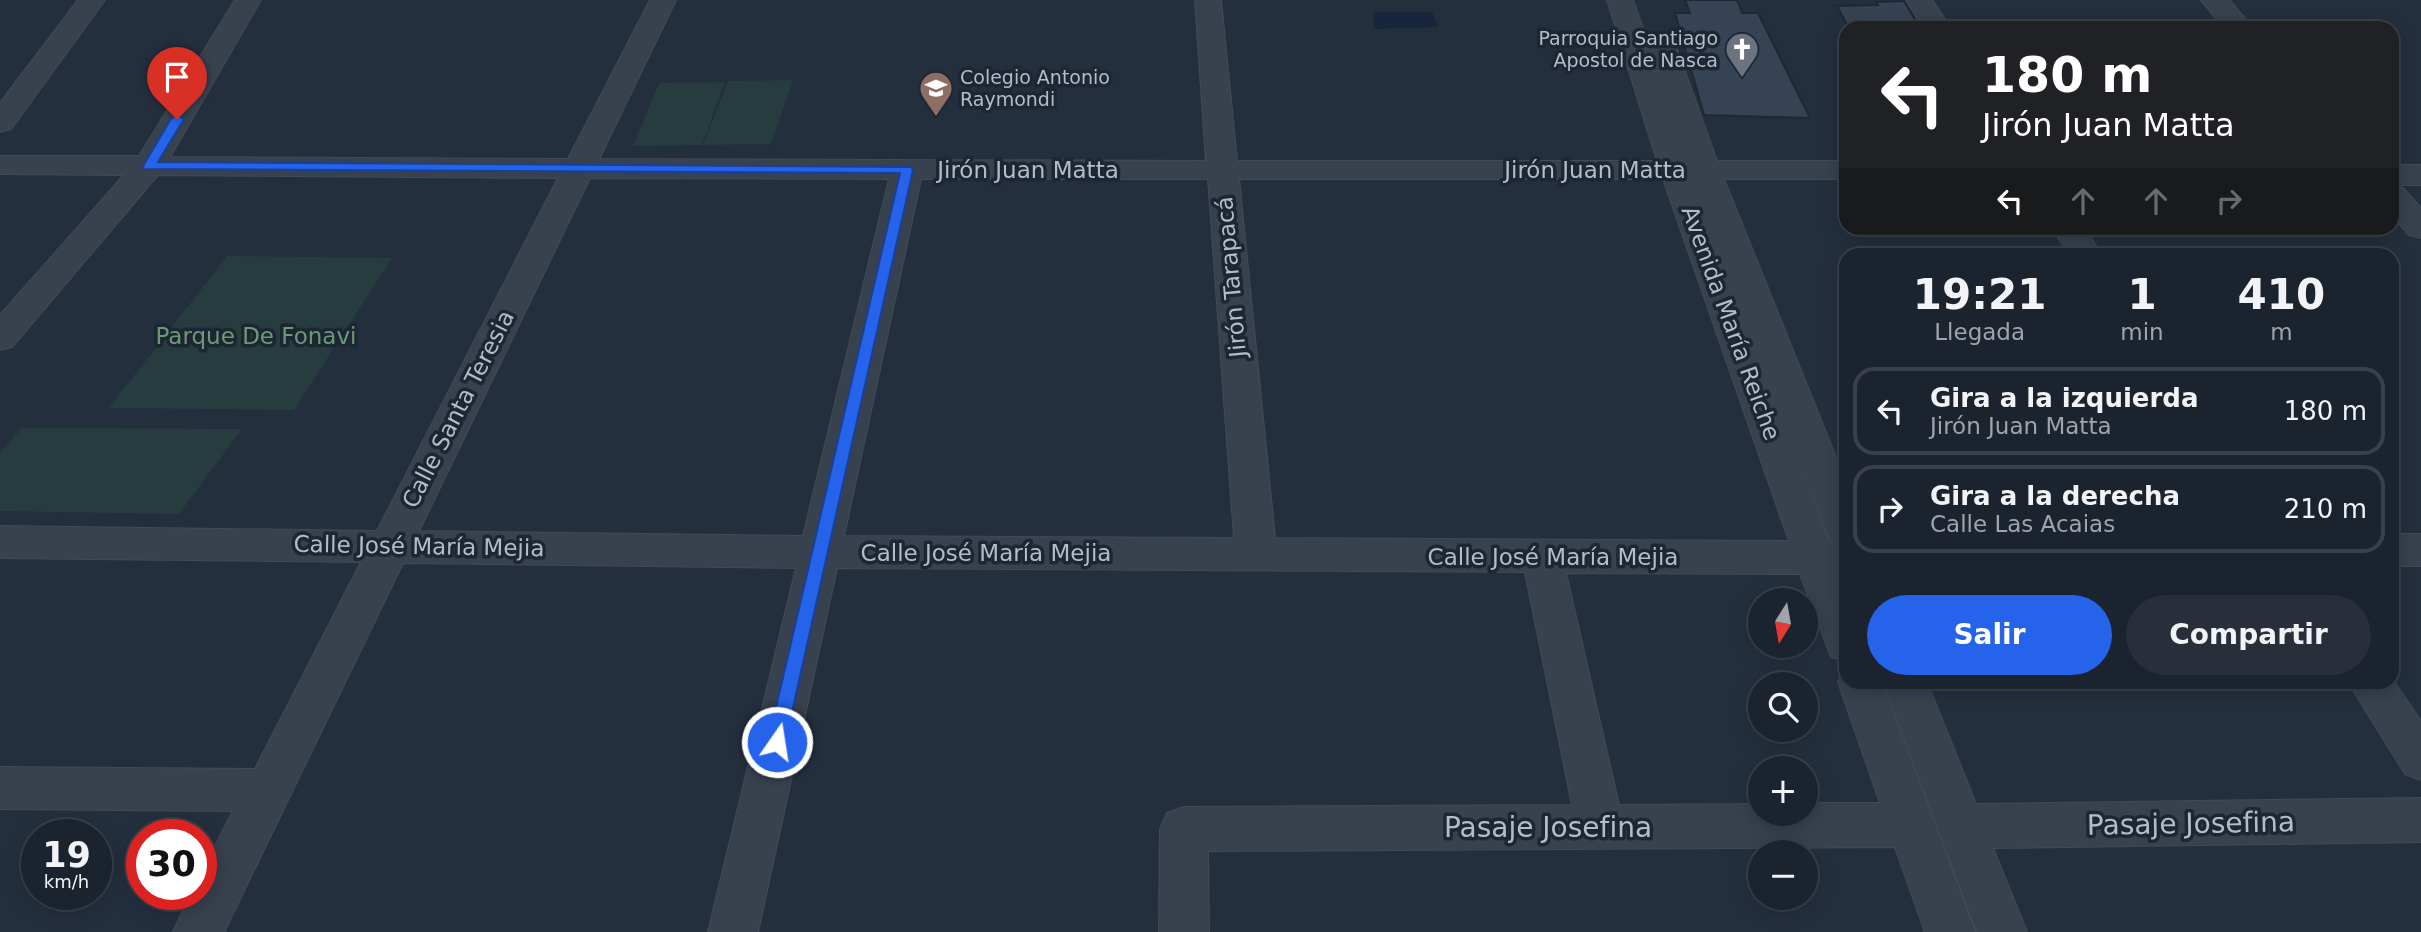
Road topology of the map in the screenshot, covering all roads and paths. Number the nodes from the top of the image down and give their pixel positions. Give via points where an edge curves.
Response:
1 (92, 0) edge
2 (248, 0) edge
3 (663, 0) edge
4 (1208, 0) edge
5 (1620, 0) edge
6 (1646, 0) edge
7 (1919, 0) edge
8 (2214, 0) edge
9 (1932, 21) edge
10 (2233, 21) edge
11 (0, 123) edge
12 (0, 165) edge
13 (149, 166) junction
14 (580, 169) junction
15 (1690, 169) junction
16 (907, 170) junction
17 (1222, 170) junction
18 (1839, 170) edge
19 (2399, 175) edge
20 (2421, 175) edge
21 (2399, 203) edge
22 (2421, 228) edge
23 (0, 338) edge
24 (1839, 515) edge
25 (0, 542) edge
26 (389, 546) junction
27 (2399, 550) edge
28 (2421, 550) edge
29 (821, 552) junction
30 (1256, 555) junction
31 (1542, 557) junction
32 (1831, 558) edge
33 (1839, 604) edge
34 (1862, 689) edge
35 (1908, 689) edge
36 (2375, 689) edge
37 (2421, 760) edge
38 (0, 788) edge
39 (268, 790) junction
40 (2421, 820) edge
41 (1911, 825) junction
42 (1961, 826) junction
43 (1600, 827) junction
44 (198, 932) edge
45 (733, 932) edge
46 (1184, 932) edge
47 (1950, 932) edge
48 (2002, 932) edge

1 - 11 street
2 - 13 street
3 - 14 street, Calle Santa Teresia
4 - 17 street, Jirón Tarapacá
5 - 15 street, Avenida María Reiche
6 - 15 street, Avenida María Reiche
7 - 9 street
8 - 10 street
12 - 13 street, Jirón Juan Matta
13 - 14 street, Jirón Juan Matta
13 - 23 street
14 - 16 street, Jirón Juan Matta
14 - 26 street, Calle Santa Teresia
15 - 17 street, Jirón Juan Matta
15 - 18 street, Jirón Juan Matta
15 - 24 street, Avenida María Reiche
15 - 32 street, Avenida María Reiche
16 - 17 street, Jirón Juan Matta
16 - 29 street
17 - 30 street, Jirón Tarapacá
19 - 20 street
21 - 22 street
25 - 26 street, Calle José María Mejia
26 - 29 street, Calle José María Mejia
26 - 39 street, Calle Santa Teresia
27 - 28 street
29 - 30 street, Calle José María Mejia
29 - 45 street
30 - 31 street, Calle José María Mejia
31 - 32 street, Calle José María Mejia
31 - 43 street
32 - 33 street, Avenida María Reiche
34 - 41 street
35 - 42 street
36 - 37 street
38 - 39 street
39 - 44 street, Calle Santa Teresia
40 - 42 street, Pasaje Josefina
41 - 43 street, Pasaje Josefina
41 - 47 street
42 - 48 street
43 - 46 street, Pasaje Josefina via 1184,829

